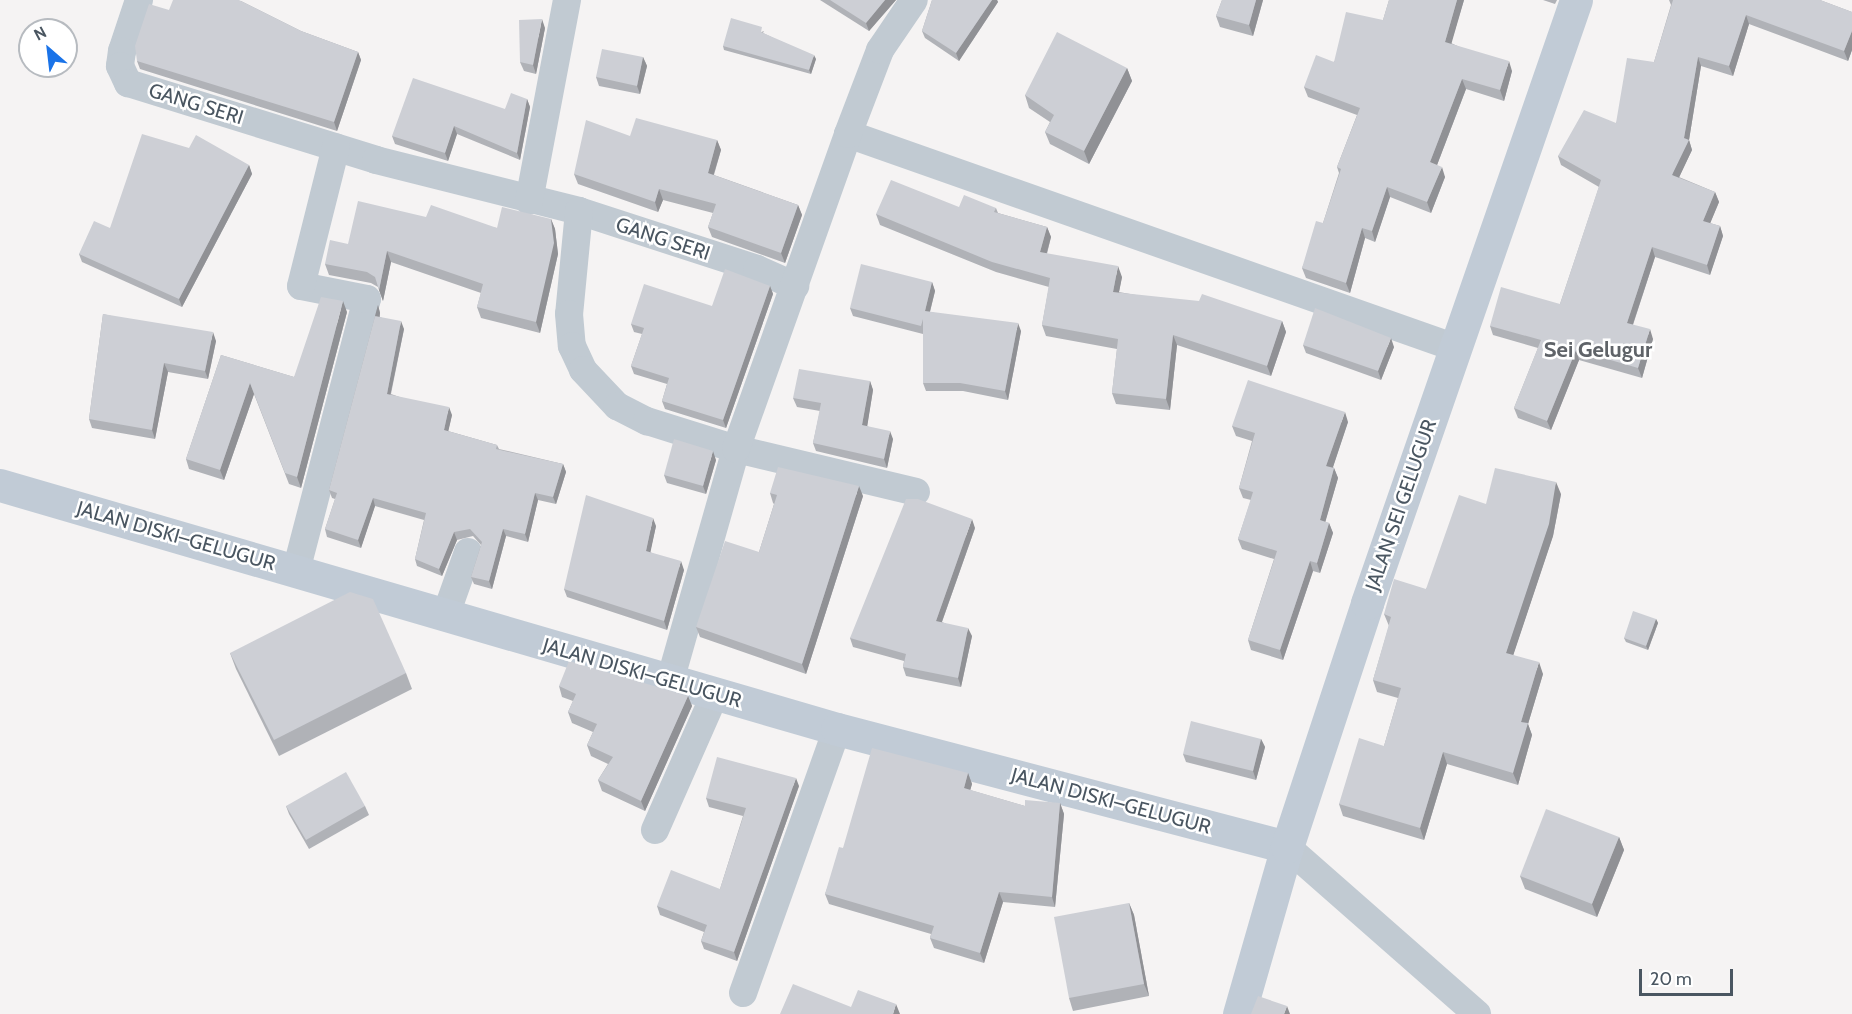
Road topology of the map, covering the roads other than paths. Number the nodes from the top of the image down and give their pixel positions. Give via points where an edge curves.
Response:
1 (139, 0) edge
2 (567, 0) edge
3 (914, 0) edge
4 (1576, 0) edge
5 (848, 134) junction
6 (336, 147) junction
7 (529, 201) junction
8 (579, 212) junction
9 (795, 286) junction
10 (1456, 348) junction
11 (736, 449) junction
12 (0, 485) edge
13 (916, 492) dead end
14 (468, 552) dead end
15 (296, 571) junction
16 (446, 617) junction
17 (670, 681) junction
18 (715, 694) junction
19 (837, 729) junction
20 (655, 830) dead end
21 (1287, 847) junction
22 (743, 993) dead end
23 (1239, 1014) edge
24 (1477, 1014) edge

1 - 6 street, GANG SERI via 120,66 128,83
2 - 7 street
3 - 5 street via 880,50
4 - 10 main road, JALAN SEI GELUGUR
5 - 9 street
5 - 10 street
6 - 7 street, GANG SERI
6 - 15 street via 301,286 367,299
7 - 8 street, GANG SERI
8 - 9 street, GANG SERI via 756,269
8 - 11 street via 569,314 572,346 583,369 616,406 647,421
9 - 11 street
10 - 21 main road, JALAN SEI GELUGUR
11 - 13 street
11 - 17 street
12 - 15 main road, JALAN DISKI–GELUGUR
14 - 16 street
15 - 16 main road, JALAN DISKI–GELUGUR
16 - 17 main road, JALAN DISKI–GELUGUR
17 - 18 main road, JALAN DISKI–GELUGUR
18 - 19 main road, JALAN DISKI–GELUGUR
18 - 20 street
19 - 21 main road, JALAN DISKI–GELUGUR
19 - 22 street
21 - 23 main road, JALAN SEI GELUGUR
21 - 24 street

